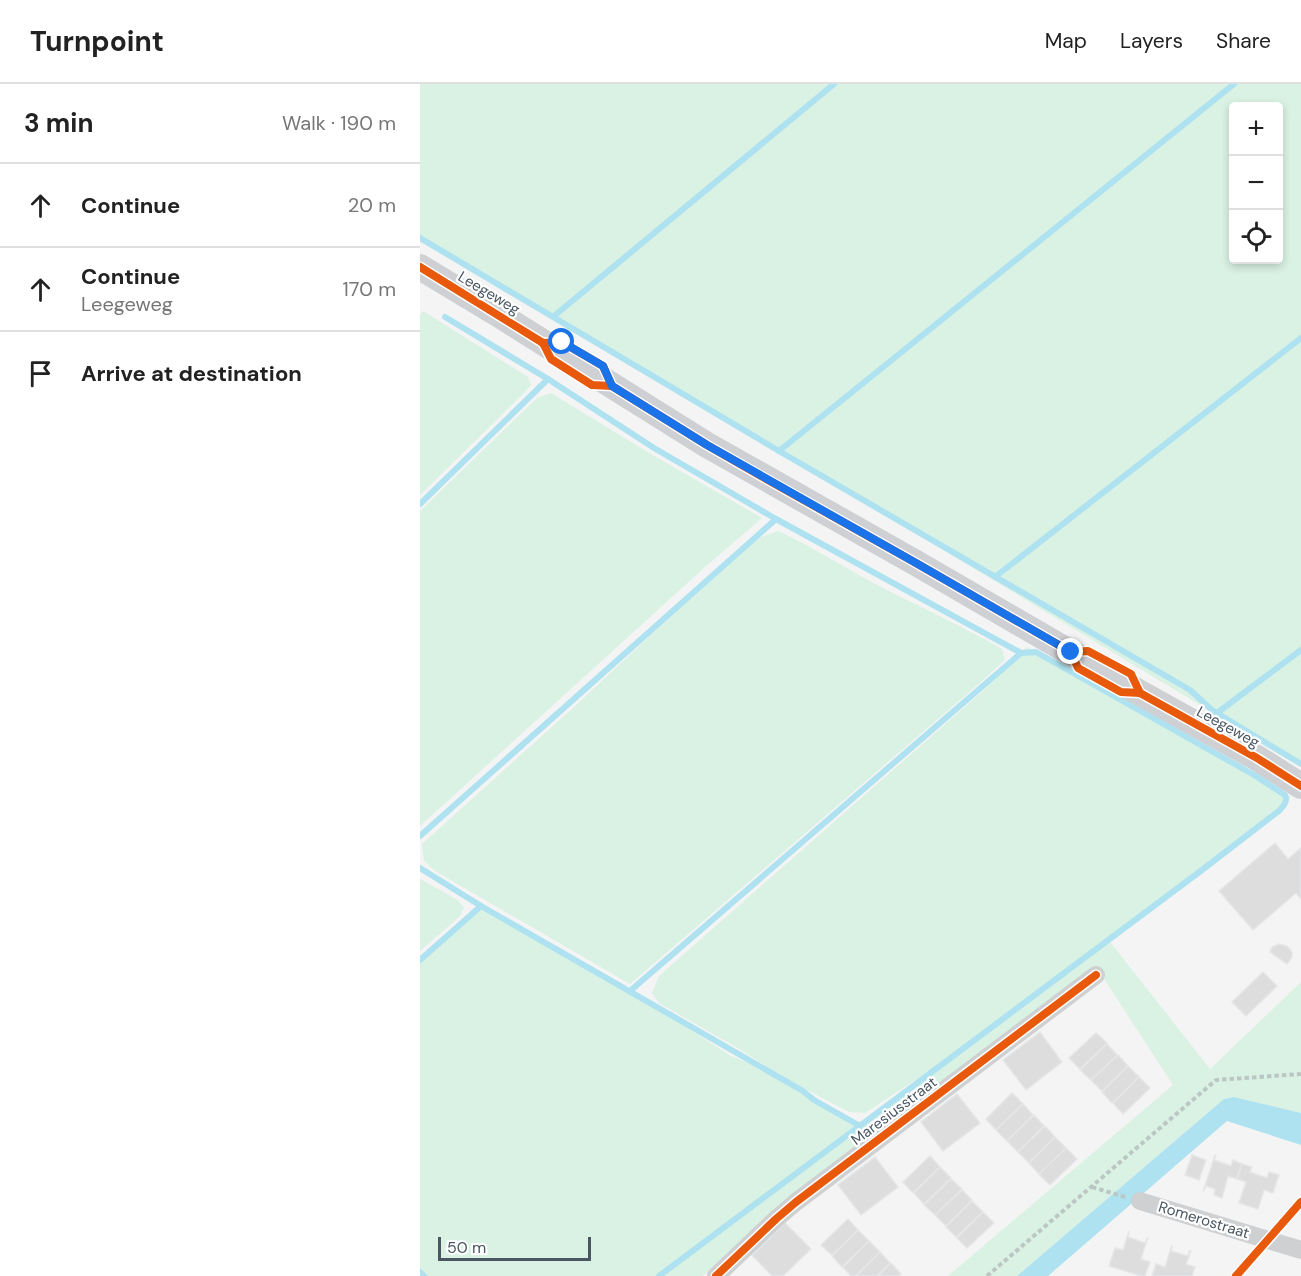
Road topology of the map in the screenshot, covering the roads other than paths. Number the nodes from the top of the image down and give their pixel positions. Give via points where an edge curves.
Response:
1 (420, 267) edge
2 (1301, 786) edge
3 (1096, 975) dead end
4 (1140, 1201) road end
5 (1301, 1250) edge
6 (716, 1276) edge

1 - 2 main road, Leegeweg via 707,445
3 - 6 street, Maresiusstraat via 796,1202
4 - 5 street, Romerostraat

